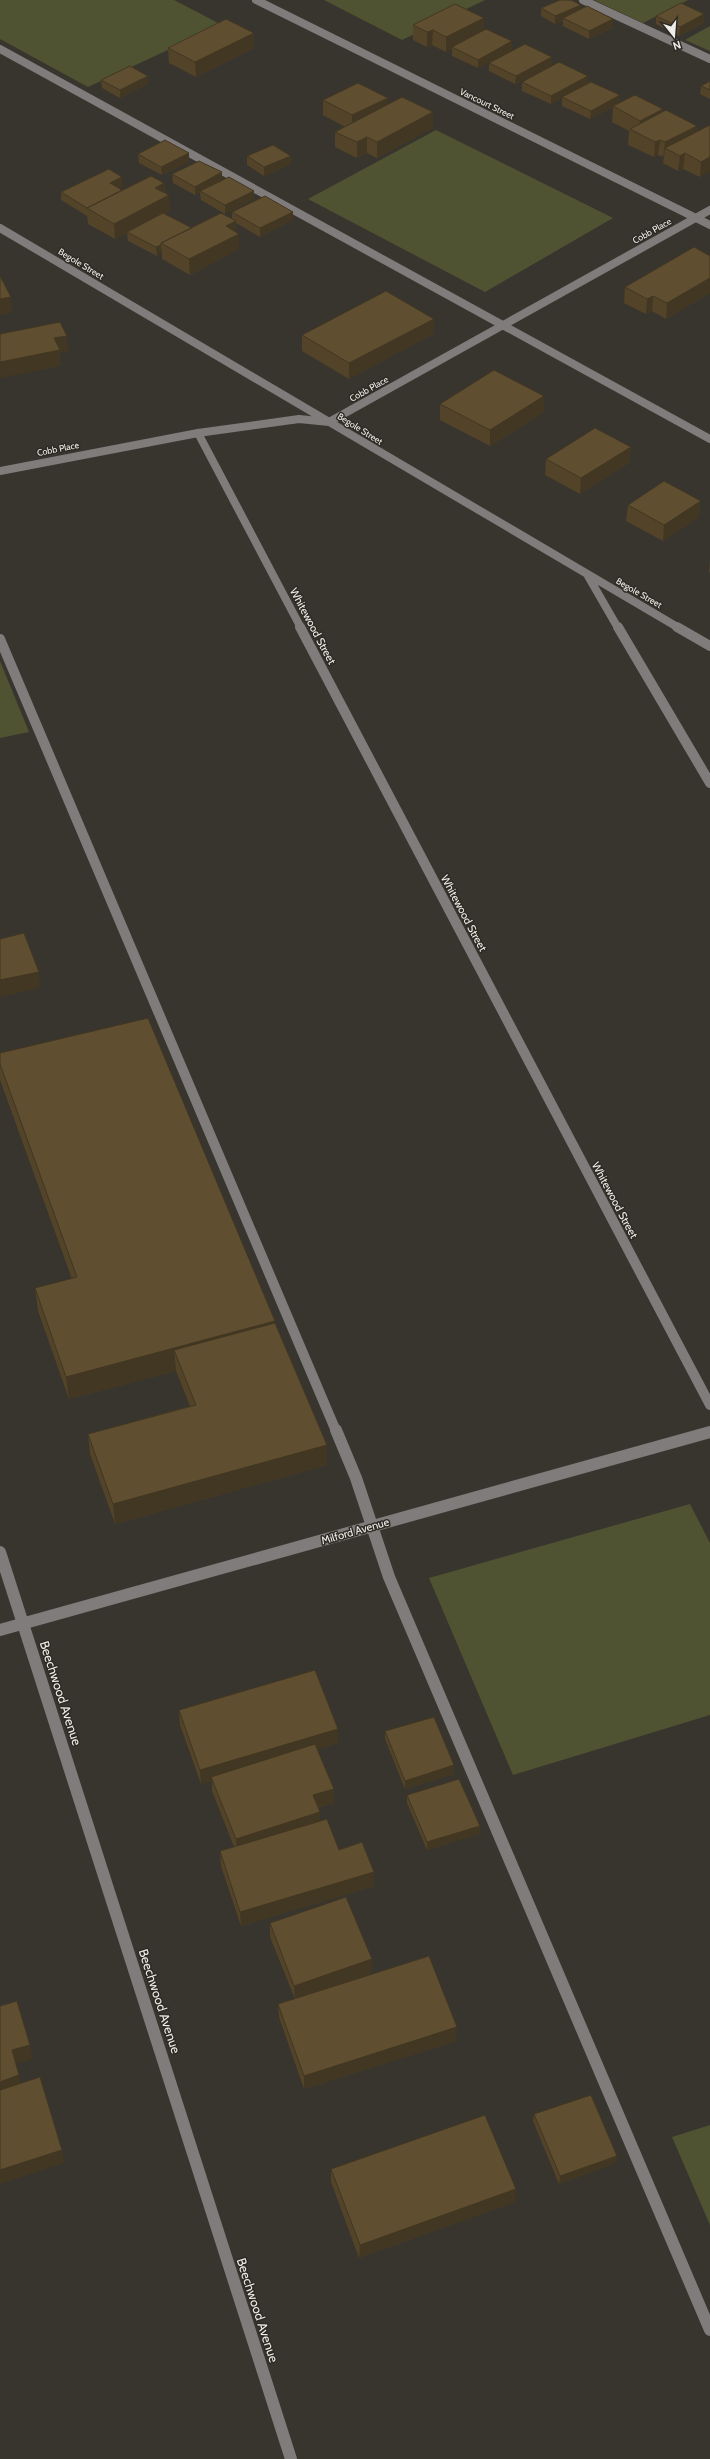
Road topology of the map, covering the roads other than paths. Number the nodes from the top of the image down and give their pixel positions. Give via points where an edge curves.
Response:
1 (256, 0) edge
2 (583, 0) edge
3 (0, 49) edge
4 (710, 59) edge
5 (710, 210) edge
6 (697, 218) junction
7 (710, 225) edge
8 (0, 228) edge
9 (504, 325) junction
10 (329, 422) junction
11 (198, 433) junction
12 (710, 439) edge
13 (0, 471) edge
14 (587, 574) junction
15 (0, 639) edge
16 (710, 646) edge
17 (710, 783) edge
18 (710, 1404) edge
19 (710, 1432) edge
20 (373, 1526) junction
21 (0, 1552) edge
22 (23, 1624) junction
23 (0, 1630) edge
24 (710, 2330) edge
25 (291, 2459) edge

1 - 6 street, Vancourt Street
2 - 4 street
3 - 9 street
5 - 6 street, Cobb Place
6 - 7 street, Vancourt Street
6 - 9 street, Cobb Place
8 - 10 street, Begole Street
9 - 10 street, Cobb Place
9 - 12 street
10 - 11 street, Cobb Place via 299,419
10 - 14 street, Begole Street
11 - 13 street, Cobb Place
11 - 18 street, Whitewood Street
14 - 16 street, Begole Street
14 - 17 street
15 - 20 street via 353,1471
19 - 20 street, Milford Avenue
20 - 22 street, Milford Avenue
20 - 24 street via 389,1577
21 - 22 street, Beechwood Avenue
22 - 23 street, Milford Avenue
22 - 25 street, Beechwood Avenue

